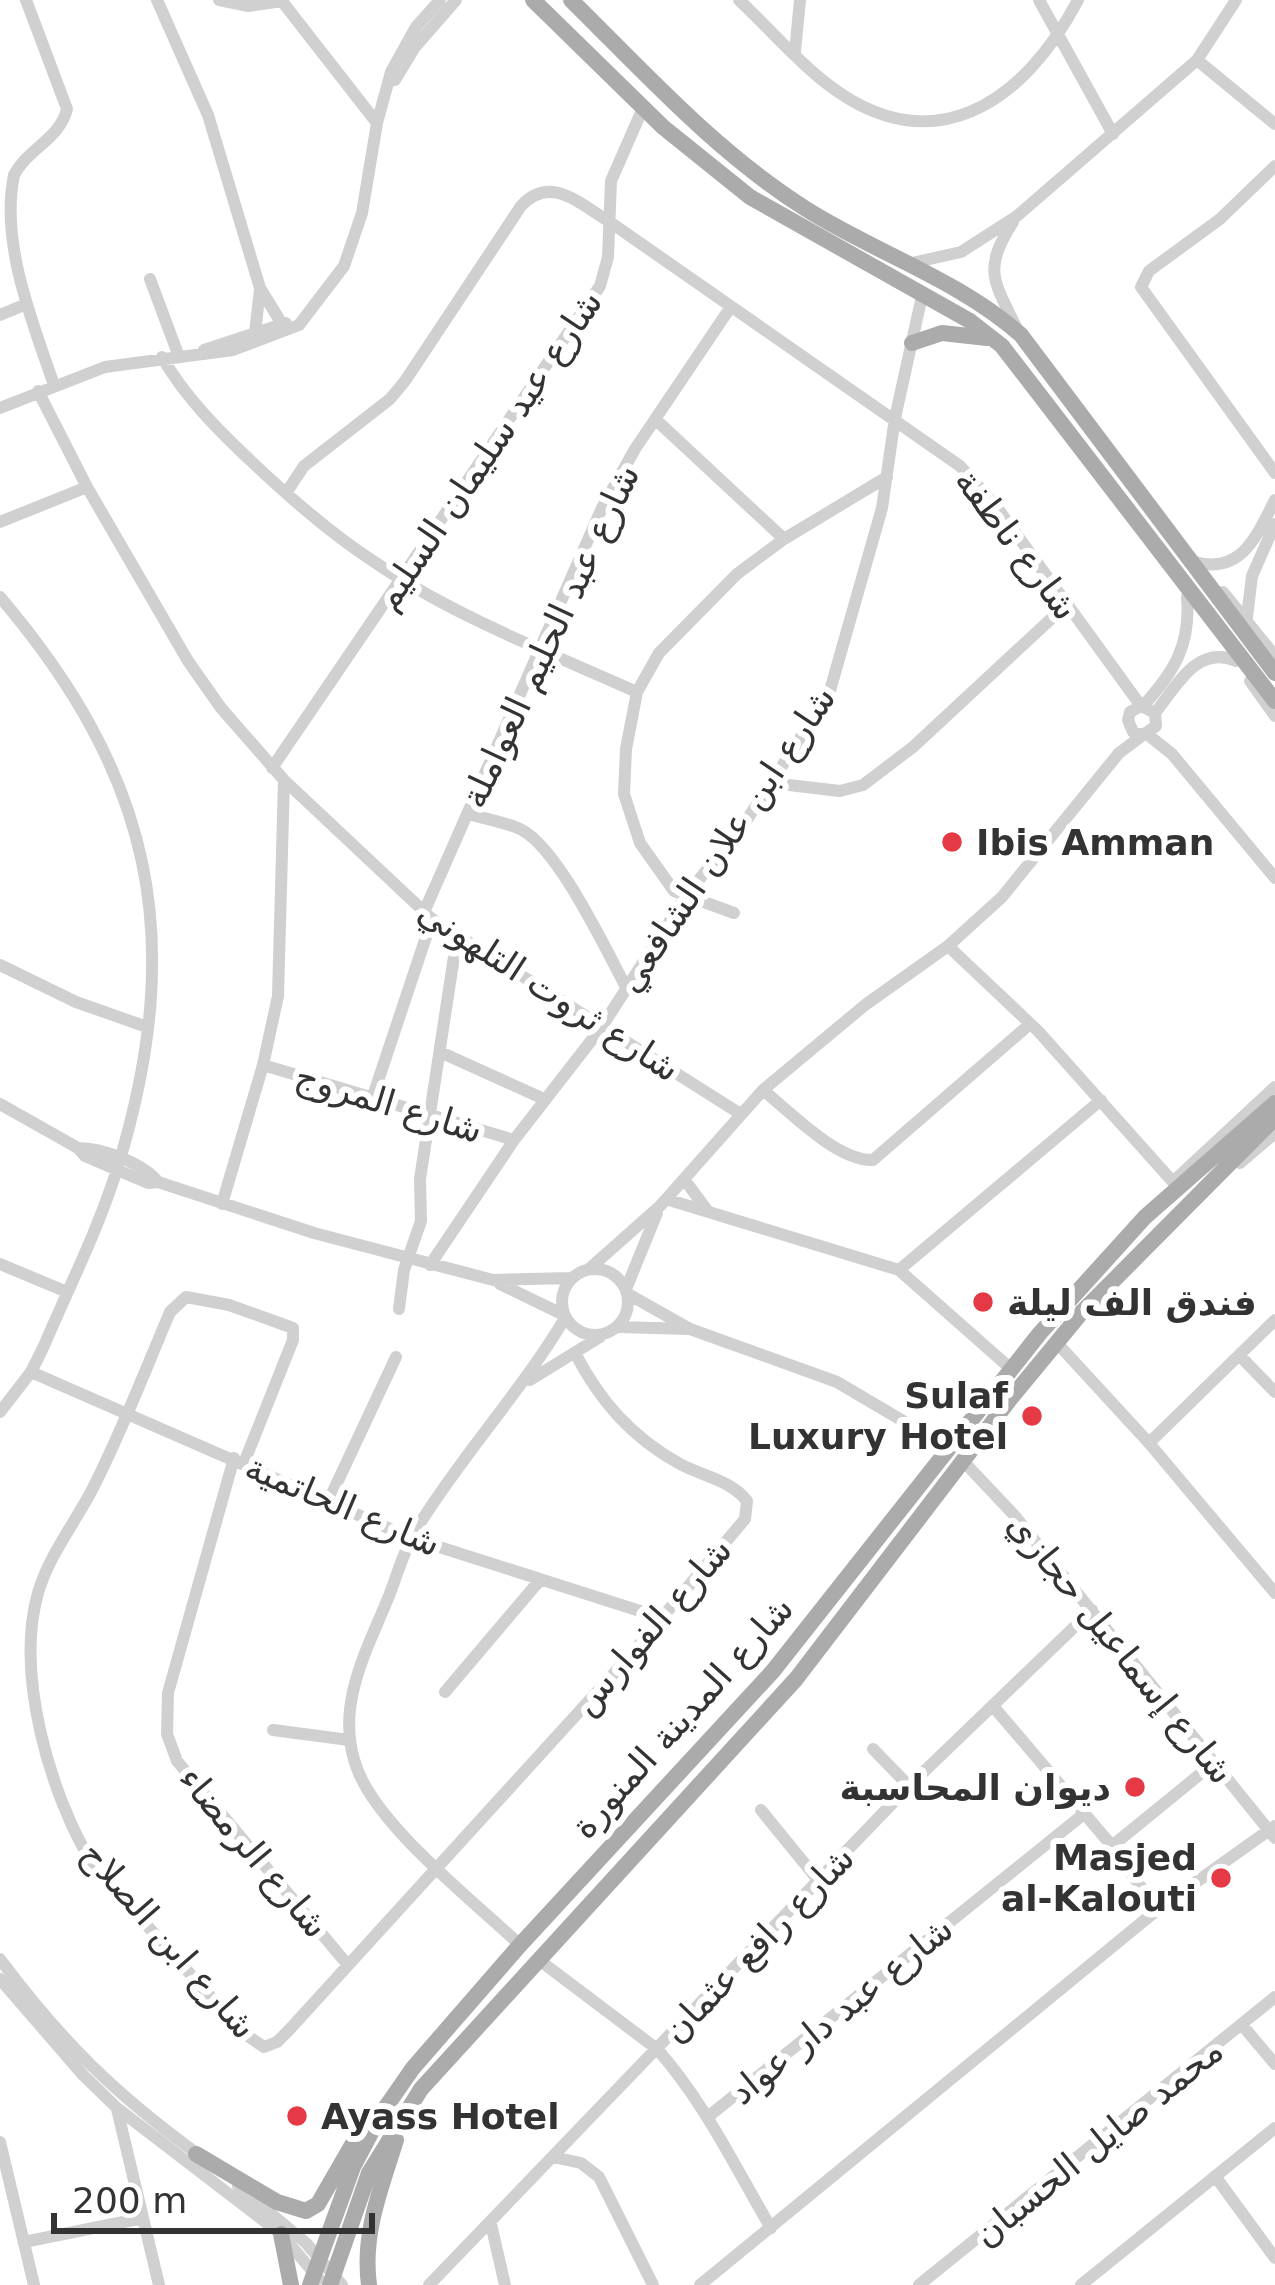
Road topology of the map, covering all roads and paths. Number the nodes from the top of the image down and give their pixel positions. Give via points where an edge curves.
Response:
1 (26, 0) edge
2 (157, 0) edge
3 (220, 0) edge
4 (440, 0) edge
5 (456, 0) edge
6 (571, 0) edge
7 (739, 0) edge
8 (800, 0) edge
9 (1039, 0) edge
10 (1078, 0) edge
11 (1236, 0) edge
12 (281, 1) edge
13 (534, 2) edge
14 (1057, 38) junction
15 (795, 52) junction
16 (1197, 60) junction
17 (385, 95) junction
18 (643, 108) junction
19 (377, 123) junction
20 (1275, 124) edge
21 (1113, 134) junction
22 (1275, 166) edge
23 (1016, 216) junction
24 (607, 220) junction
25 (905, 264) junction
26 (150, 279) dead end
27 (260, 288) junction
28 (922, 296) junction
29 (24, 305) junction
30 (730, 308) junction
31 (0, 315) edge
32 (306, 316) junction
33 (282, 324) junction
34 (255, 333) junction
35 (1021, 335) junction
36 (995, 339) junction
37 (912, 344) junction
38 (202, 351) junction
39 (170, 356) junction
40 (54, 385) junction
41 (38, 391) junction
42 (0, 408) edge
43 (655, 418) junction
44 (895, 418) junction
45 (1275, 473) edge
46 (887, 477) junction
47 (88, 487) junction
48 (286, 493) junction
49 (1275, 500) edge
50 (0, 522) edge
51 (1275, 524) edge
52 (784, 539) junction
53 (1200, 569) junction
54 (1180, 576) junction
55 (402, 579) junction
56 (0, 597) edge
57 (1187, 597) junction
58 (1066, 605) junction
59 (1247, 618) junction
60 (539, 648) junction
61 (1275, 656) edge
62 (1236, 661) junction
63 (1275, 673) edge
64 (637, 692) junction
65 (1275, 701) edge
66 (1142, 714) junction
67 (1275, 716) edge
68 (1145, 734) junction
69 (1119, 753) junction
70 (1172, 754) junction
71 (272, 768) junction
72 (284, 780) junction
73 (772, 783) junction
74 (468, 814) junction
75 (1275, 878) edge
76 (686, 896) junction
77 (734, 913) dead end
78 (428, 916) junction
79 (457, 937) junction
80 (948, 946) junction
81 (0, 965) edge
82 (626, 987) junction
83 (1030, 1024) junction
84 (148, 1028) junction
85 (601, 1028) junction
86 (440, 1052) junction
87 (262, 1065) junction
88 (1275, 1087) edge
89 (763, 1090) junction
90 (372, 1099) junction
91 (544, 1099) junction
92 (1101, 1100) junction
93 (1275, 1103) edge
94 (0, 1104) edge
95 (740, 1113) junction
96 (432, 1116) junction
97 (1275, 1118) edge
98 (1275, 1132) edge
99 (514, 1140) junction
100 (118, 1165) junction
101 (684, 1179) junction
102 (1173, 1182) junction
103 (663, 1202) junction
104 (222, 1204) junction
105 (708, 1211) junction
106 (1145, 1216) junction
107 (1170, 1222) junction
108 (407, 1259) junction
109 (0, 1264) edge
110 (430, 1264) junction
111 (589, 1269) junction
112 (899, 1270) junction
113 (571, 1278) junction
114 (493, 1280) junction
115 (627, 1291) junction
116 (67, 1292) junction
117 (399, 1309) dead end
118 (564, 1316) junction
119 (1275, 1320) edge
120 (619, 1327) junction
121 (690, 1329) junction
122 (603, 1335) junction
123 (1057, 1343) junction
124 (575, 1352) junction
125 (1239, 1355) junction
126 (396, 1357) dead end
127 (1010, 1368) junction
128 (31, 1372) junction
129 (524, 1384) junction
130 (1275, 1392) edge
131 (0, 1412) edge
132 (127, 1414) junction
133 (1149, 1444) junction
134 (947, 1447) junction
135 (239, 1461) junction
136 (964, 1462) junction
137 (328, 1500) junction
138 (411, 1538) junction
139 (540, 1580) junction
140 (1275, 1593) edge
141 (1092, 1610) junction
142 (662, 1618) junction
143 (445, 1691) dead end
144 (993, 1706) junction
145 (273, 1730) dead end
146 (349, 1740) junction
147 (873, 1749) dead end
148 (1215, 1762) junction
149 (909, 1786) junction
150 (761, 1810) dead end
151 (1085, 1813) junction
152 (1273, 1831) edge
153 (1112, 1846) junction
154 (436, 1865) junction
155 (818, 1880) junction
156 (1156, 1910) junction
157 (520, 1945) junction
158 (0, 1959) edge
159 (539, 1960) junction
160 (347, 1964) junction
161 (0, 1979) edge
162 (1275, 1997) edge
163 (1242, 2025) junction
164 (657, 2049) junction
165 (1275, 2064) edge
166 (117, 2108) junction
167 (404, 2113) junction
168 (381, 2114) junction
169 (709, 2116) junction
170 (1275, 2128) edge
171 (0, 2142) edge
172 (196, 2154) junction
173 (553, 2157) junction
174 (361, 2170) junction
175 (1215, 2176) junction
176 (142, 2218) junction
177 (491, 2224) junction
178 (771, 2228) junction
179 (281, 2234) junction
180 (24, 2242) junction
181 (303, 2250) junction
182 (1275, 2258) edge
183 (34, 2285) edge
184 (159, 2285) edge
185 (291, 2285) edge
186 (310, 2285) edge
187 (326, 2285) edge
188 (342, 2285) edge
189 (369, 2285) edge
190 (429, 2285) edge
191 (505, 2285) edge
192 (653, 2285) edge
193 (700, 2285) edge
194 (919, 2285) edge
195 (1081, 2285) edge

1 - 29 street via 64,94 65,118 20,165 4,204 2,232
2 - 27 street via 208,115
3 - 12 street
4 - 17 street via 401,51
5 - 17 street
6 - 25 main road via 732,157
7 - 15 street
8 - 15 street
9 - 14 street
10 - 14 street
11 - 16 street
12 - 19 street
13 - 18 main road
14 - 15 street via 998,98 937,122 864,107
14 - 21 street
16 - 20 street
16 - 21 street
17 - 19 street
18 - 24 street, شارع عيد سليمان السليم via 614,168
18 - 28 main road via 750,197
19 - 32 street via 354,240
21 - 23 street
22 - 45 street via 1149,271 1141,287
23 - 25 street via 961,252
23 - 35 street via 993,256 992,275
24 - 30 street, شارع ناطفة
24 - 48 street, شارع ناطفة via 563,195 534,192 405,381 304,466
24 - 55 street, شارع عيد سليمان السليم via 600,286
25 - 35 main road
26 - 39 street
27 - 33 street
27 - 34 street
28 - 36 main road
28 - 37 street, شارع ابن علان الشافعي
29 - 31 street
29 - 40 street
30 - 43 street, شارع عبد الحليم العواملة
30 - 44 street, شارع ناطفة
32 - 33 street
32 - 38 street via 260,342
33 - 34 street
34 - 38 street
35 - 53 main road
36 - 37 main road via 942,333
36 - 54 main road
37 - 44 street, شارع ابن علان الشافعي
38 - 39 street
39 - 40 street
39 - 48 street via 195,403
40 - 41 street
41 - 42 street
41 - 47 street, شارع ثروت التلهوني
43 - 52 street
43 - 60 street, شارع عبد الحليم العواملة via 602,508
44 - 46 street, شارع ابن علان الشافعي
44 - 58 street, شارع ناطفة via 980,486
46 - 52 street
46 - 73 street, شارع ابن علان الشافعي via 829,694
47 - 50 street
47 - 71 street, شارع ثروت التلهوني via 188,661
48 - 55 street
49 - 53 street via 1238,558
51 - 59 street via 1252,575
52 - 64 street via 700,608
53 - 59 street
53 - 63 main road
54 - 57 street
54 - 65 main road
55 - 60 street
55 - 71 street, شارع عيد سليمان السليم
56 - 84 street via 71,688 141,848 154,940
57 - 62 street
57 - 66 street via 1184,650
58 - 66 street, شارع ناطفة
58 - 73 street via 863,785
59 - 61 street
60 - 64 street
60 - 74 street, شارع عبد الحليم العواملة
62 - 66 street via 1202,658
62 - 67 street
64 - 76 street via 625,773 630,820 666,883
66 - 68 street
66 - 68 street via 1133,732
66 - 69 street
66 - 70 street
68 - 69 street
68 - 70 street
69 - 80 street via 1019,878
70 - 75 street
71 - 72 street, شارع ثروت التلهوني
72 - 78 street, شارع ثروت التلهوني
72 - 87 street, شارع المروج via 280,973
73 - 76 street, شارع ابن علان الشافعي
74 - 78 street, شارع عبد الحليم العواملة
74 - 82 street via 535,839
76 - 77 street
76 - 82 street, شارع ابن علان الشافعي
78 - 79 street, شارع ثروت التلهوني
78 - 90 street, شارع عبد الحليم العواملة
79 - 85 street, شارع ثروت التلهوني
79 - 86 street
80 - 83 street
80 - 89 street
81 - 84 street
82 - 85 street, شارع ابن علان الشافعي
83 - 89 street via 873,1160 842,1152
83 - 92 street
84 - 100 street
85 - 91 street, شارع ابن علان الشافعي
85 - 95 street, شارع ثروت التلهوني
86 - 91 street
86 - 96 street
87 - 90 street, شارع المروج
87 - 104 street
88 - 102 street, شارع المدينة المنورة
89 - 95 street
90 - 96 street, شارع المروج
91 - 99 street, شارع ابن علان الشافعي
92 - 102 street
92 - 112 street
93 - 106 main road, شارع المدينة المنورة
94 - 100 street
95 - 101 street
96 - 99 street, شارع المروج
96 - 108 street via 422,1221
97 - 107 main road, شارع المدينة المنورة
98 - 107 street, شارع المدينة المنورة
99 - 110 street, شارع ابن علان الشافعي
100 - 104 street via 148,1184
100 - 116 street
101 - 103 street
101 - 105 street
102 - 106 street, شارع المدينة المنورة
103 - 105 street
103 - 111 street
103 - 115 street
104 - 108 street
105 - 112 street
106 - 127 main road, شارع المدينة المنورة
107 - 123 main road, شارع المدينة المنورة
108 - 110 street
108 - 117 street
109 - 116 street
110 - 114 street
111 - 113 street
111 - 115 street via 617,1276
112 - 127 street
113 - 114 street
113 - 118 street
114 - 118 street
115 - 120 street
115 - 121 street
116 - 128 street
118 - 122 street via 588,1336
118 - 129 street
119 - 125 street
120 - 121 street
120 - 122 street
121 - 134 street via 837,1382
122 - 124 street
123 - 133 street
123 - 136 main road, شارع المدينة المنورة
124 - 129 street
124 - 142 street, شارع الفوارس via 615,1417 747,1501 745,1519
125 - 130 street
125 - 133 street
126 - 137 street
127 - 134 main road, شارع المدينة المنورة
128 - 131 street
128 - 132 street, شارع الحاتمية
129 - 138 street
132 - 135 street, شارع الحاتمية
132 - 135 street, شارع ابن الصلاح via 182,1298 287,1323 295,1333
132 - 160 street, شارع ابن الصلاح via 44,1574 35,1607 39,1724 73,1827 93,1865 257,2044 277,2042
133 - 140 street
134 - 157 main road, شارع المدينة المنورة via 773,1671
135 - 137 street, شارع الحاتمية
135 - 160 street, شارع الرمضاء via 168,1693 167,1734 177,1761
136 - 141 street, شارع إسماعيل حجازي
136 - 159 main road, شارع المدينة المنورة via 796,1679
137 - 138 street, شارع الحاتمية
138 - 139 street, شارع الحاتمية
138 - 146 street via 358,1672
139 - 142 street, شارع الحاتمية
139 - 143 street
141 - 144 street, شارع رافع عثمان
141 - 148 street, شارع إسماعيل حجازي
142 - 154 street, شارع الفوارس
144 - 149 street, شارع رافع عثمان
144 - 151 street
145 - 146 street
146 - 154 street via 370,1795
147 - 149 street
148 - 152 street, شارع إسماعيل حجازي
148 - 153 street
149 - 155 street, شارع رافع عثمان
150 - 155 street
151 - 153 street
151 - 169 street, شارع عبد دار عواد
152 - 156 street
153 - 156 street
154 - 157 street
154 - 160 street, شارع ابن الصلاح
155 - 164 street, شارع رافع عثمان
156 - 178 street
157 - 168 main road, شارع المدينة المنورة
158 - 172 street via 108,2085
159 - 164 street
159 - 167 main road, شارع المدينة المنورة
161 - 166 street
162 - 163 street, محمد صايل الحسبان
163 - 165 street
163 - 194 street, محمد صايل الحسبان
164 - 169 street
164 - 173 street, شارع رافع عثمان
166 - 176 street
166 - 179 street
167 - 174 main road, شارع المدينة المنورة
167 - 189 main road via 372,2215
168 - 172 main road via 367,2119 318,2204 306,2211
168 - 174 main road, شارع المدينة المنورة
169 - 178 street
170 - 175 street
171 - 180 street
172 - 181 street
173 - 177 street, شارع رافع عثمان
173 - 192 street via 599,2176
174 - 186 main road, شارع المدينة المنورة
174 - 187 main road, شارع المدينة المنورة
175 - 182 street
175 - 195 street
176 - 180 street
176 - 184 street
177 - 190 street, شارع رافع عثمان
177 - 191 street
178 - 193 street
179 - 181 street
179 - 185 main road
180 - 183 street
181 - 187 street
181 - 188 street

